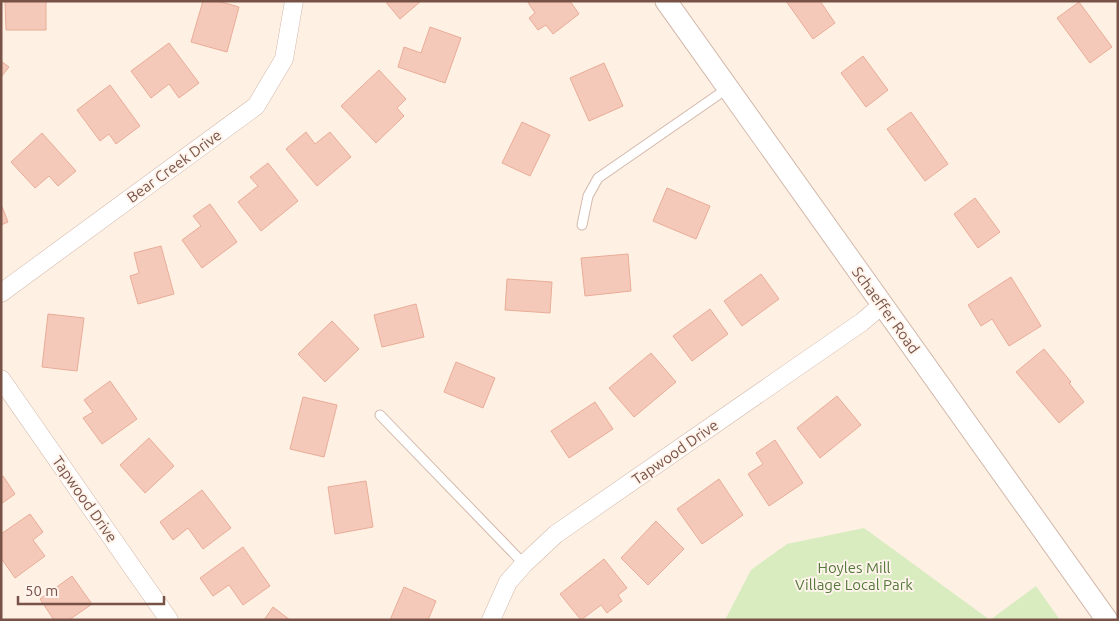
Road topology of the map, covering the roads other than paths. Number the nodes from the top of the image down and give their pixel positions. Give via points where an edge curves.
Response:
1 (294, 1) edge
2 (666, 1) edge
3 (728, 88) junction
4 (582, 225) dead end
5 (1, 293) edge
6 (882, 305) junction
7 (1, 379) edge
8 (380, 415) dead end
9 (524, 564) junction
10 (169, 620) edge
11 (491, 620) edge
12 (1107, 620) edge

1 - 5 street, Bear Creek Drive via 284,59 256,106
2 - 3 street, Schaeffer Road
3 - 4 lane via 598,178 588,196
3 - 6 street, Schaeffer Road
6 - 9 street, Tapwood Drive via 556,534
6 - 12 street, Schaeffer Road
7 - 10 street, Tapwood Drive
8 - 9 lane
9 - 11 street, Tapwood Drive via 508,582

